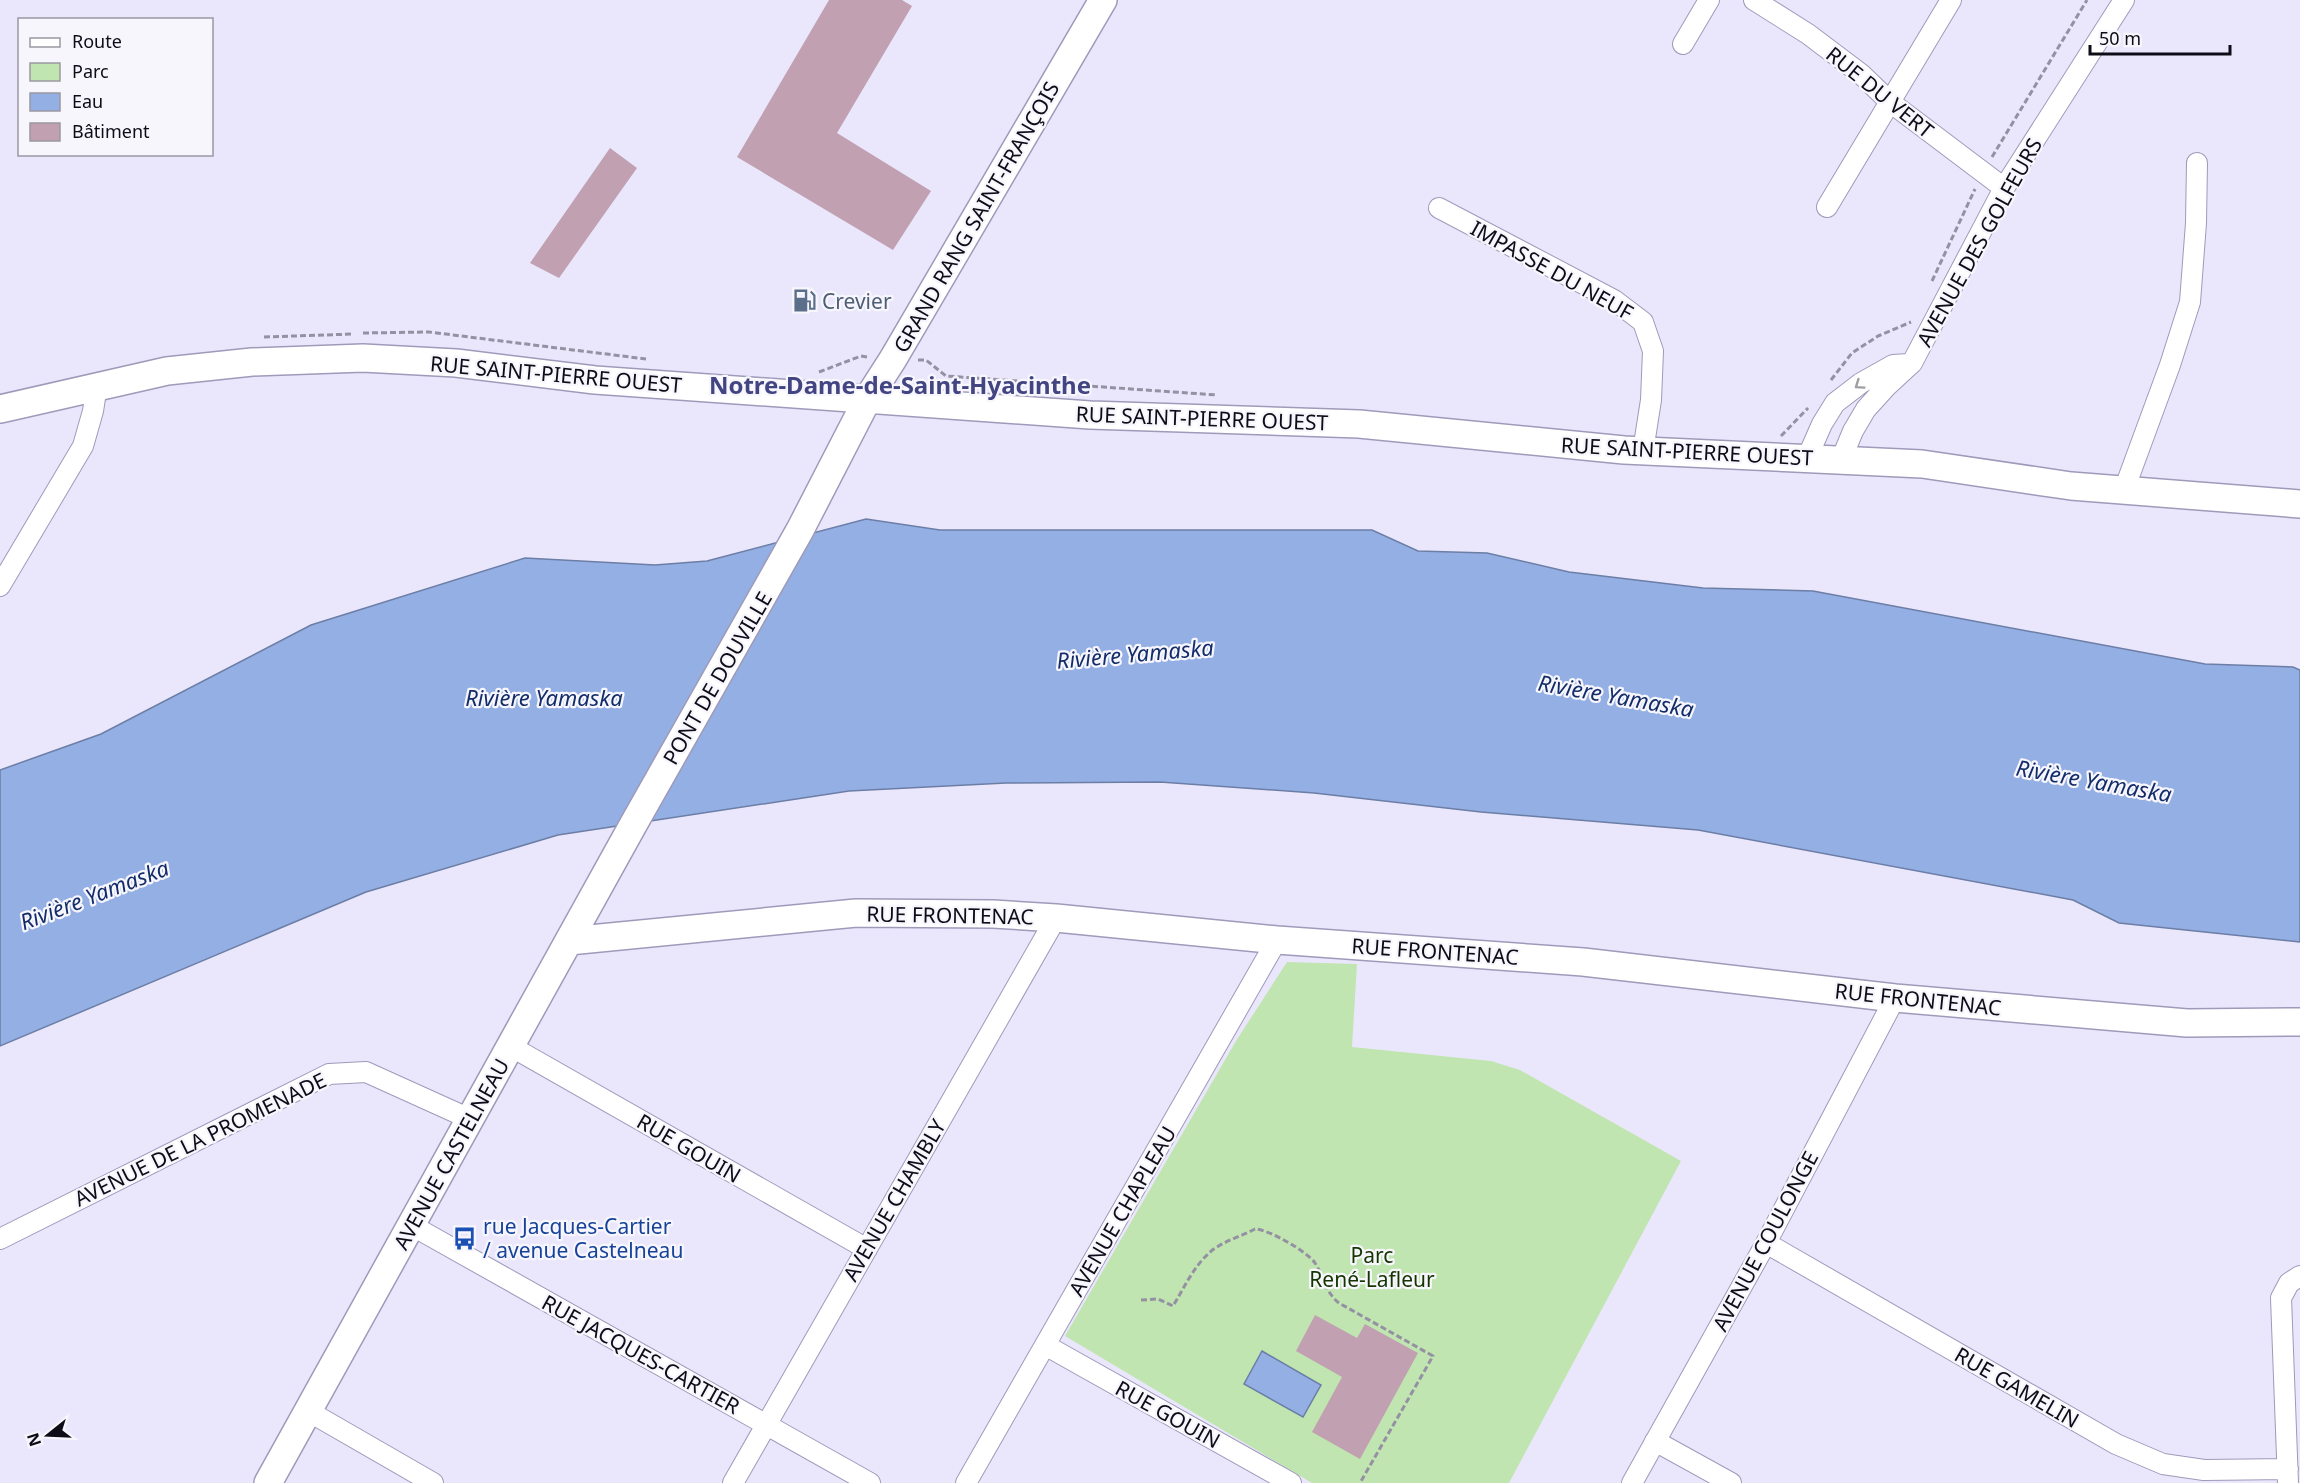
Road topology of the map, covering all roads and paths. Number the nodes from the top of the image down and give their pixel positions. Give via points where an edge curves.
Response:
1 (1103, 0) edge
2 (1709, 0) edge
3 (1754, 0) edge
4 (1951, 0) edge
5 (2087, 0) edge
6 (2124, 0) edge
7 (1683, 44) dead end
8 (1890, 102) junction
9 (2197, 163) dead end
10 (1982, 173) junction
11 (2004, 188) junction
12 (1827, 207) dead end
13 (1439, 208) dead end
14 (1930, 284) dead end
15 (1916, 315) dead end
16 (1912, 363) junction
17 (1831, 380) dead end
18 (97, 385) junction
19 (867, 398) junction
20 (1810, 406) dead end
21 (0, 409) edge
22 (1780, 437) dead end
23 (1643, 451) junction
24 (1807, 458) junction
25 (1841, 460) junction
26 (2124, 490) junction
27 (2300, 504) edge
28 (801, 530) joint
29 (0, 586) edge
30 (633, 825) joint
31 (1056, 918) junction
32 (569, 940) junction
33 (1277, 940) junction
34 (1895, 998) junction
35 (2300, 1022) edge
36 (510, 1046) junction
37 (470, 1119) junction
38 (411, 1225) junction
39 (0, 1239) edge
40 (1766, 1243) junction
41 (867, 1249) junction
42 (2300, 1276) edge
43 (1141, 1300) dead end
44 (1045, 1345) junction
45 (308, 1411) junction
46 (766, 1424) junction
47 (1655, 1441) junction
48 (2288, 1476) edge
49 (268, 1483) edge
50 (433, 1483) edge
51 (733, 1483) edge
52 (870, 1483) edge
53 (966, 1483) edge
54 (1291, 1483) edge
55 (1360, 1483) edge
56 (1632, 1483) edge
57 (1731, 1483) edge

1 - 19 main road, GRAND RANG SAINT-FRANÇOIS
2 - 7 street
3 - 8 street, RUE DU VERT via 1808,34 1861,74
4 - 8 street
5 - 10 path
6 - 11 street, AVENUE DES GOLFEURS
8 - 10 street, RUE DU VERT
8 - 12 street
9 - 26 street via 2190,302
10 - 11 street, RUE DU VERT
10 - 14 path
11 - 16 street, AVENUE DES GOLFEURS
13 - 23 street, IMPASSE DU NEUF via 1614,300 1643,322 1653,351
15 - 17 path via 1852,353
16 -> 24 street, AVENUE DES GOLFEURS via 1893,365 1835,403
16 - 25 street, AVENUE DES GOLFEURS via 1866,409
18 - 19 main road, RUE SAINT-PIERRE OUEST via 188,368 363,358 456,363 595,380
18 - 21 main road, RUE SAINT-PIERRE OUEST
18 - 29 street via 83,446
19 - 23 main road, RUE SAINT-PIERRE OUEST via 1090,415 1359,424
19 - 28 main road, GRAND RANG SAINT-FRANÇOIS
20 - 22 path
23 - 24 main road, RUE SAINT-PIERRE OUEST
24 - 25 main road, RUE SAINT-PIERRE OUEST
25 - 26 main road, RUE SAINT-PIERRE OUEST via 1922,464
26 - 27 main road, RUE SAINT-PIERRE OUEST
28 - 30 main road, PONT DE DOUVILLE
30 - 32 main road, AVENUE CASTELNEAU
31 - 32 main road, RUE FRONTENAC via 856,913
31 - 33 main road, RUE FRONTENAC
31 - 41 street, AVENUE CHAMBLY
32 - 36 main road, AVENUE CASTELNEAU
33 - 34 main road, RUE FRONTENAC via 1583,962
33 - 44 street, AVENUE CHAPLEAU
34 - 35 main road, RUE FRONTENAC via 2187,1023
34 - 40 street, AVENUE COULONGE
36 - 37 main road, AVENUE CASTELNEAU
36 - 41 street, RUE GOUIN
37 - 38 main road, AVENUE CASTELNEAU
37 - 39 street, AVENUE DE LA PROMENADE via 366,1072 329,1074
38 - 45 main road, AVENUE CASTELNEAU
38 - 46 street, RUE JACQUES-CARTIER
40 - 47 street, AVENUE COULONGE
40 - 48 street, RUE GAMELIN via 2116,1444 2163,1464
41 - 46 street, AVENUE CHAMBLY
42 - 48 street via 2289,1283 2281,1298
43 - 55 path via 1158,1299 1173,1306 1209,1253 1260,1229 1311,1258 1332,1298 1433,1356
44 - 53 street, AVENUE CHAPLEAU
44 - 54 street, RUE GOUIN
45 - 49 main road, AVENUE CASTELNEAU
45 - 50 street
46 - 51 street, AVENUE CHAMBLY
46 - 52 street, RUE JACQUES-CARTIER
47 - 56 street, AVENUE COULONGE
47 - 57 street

